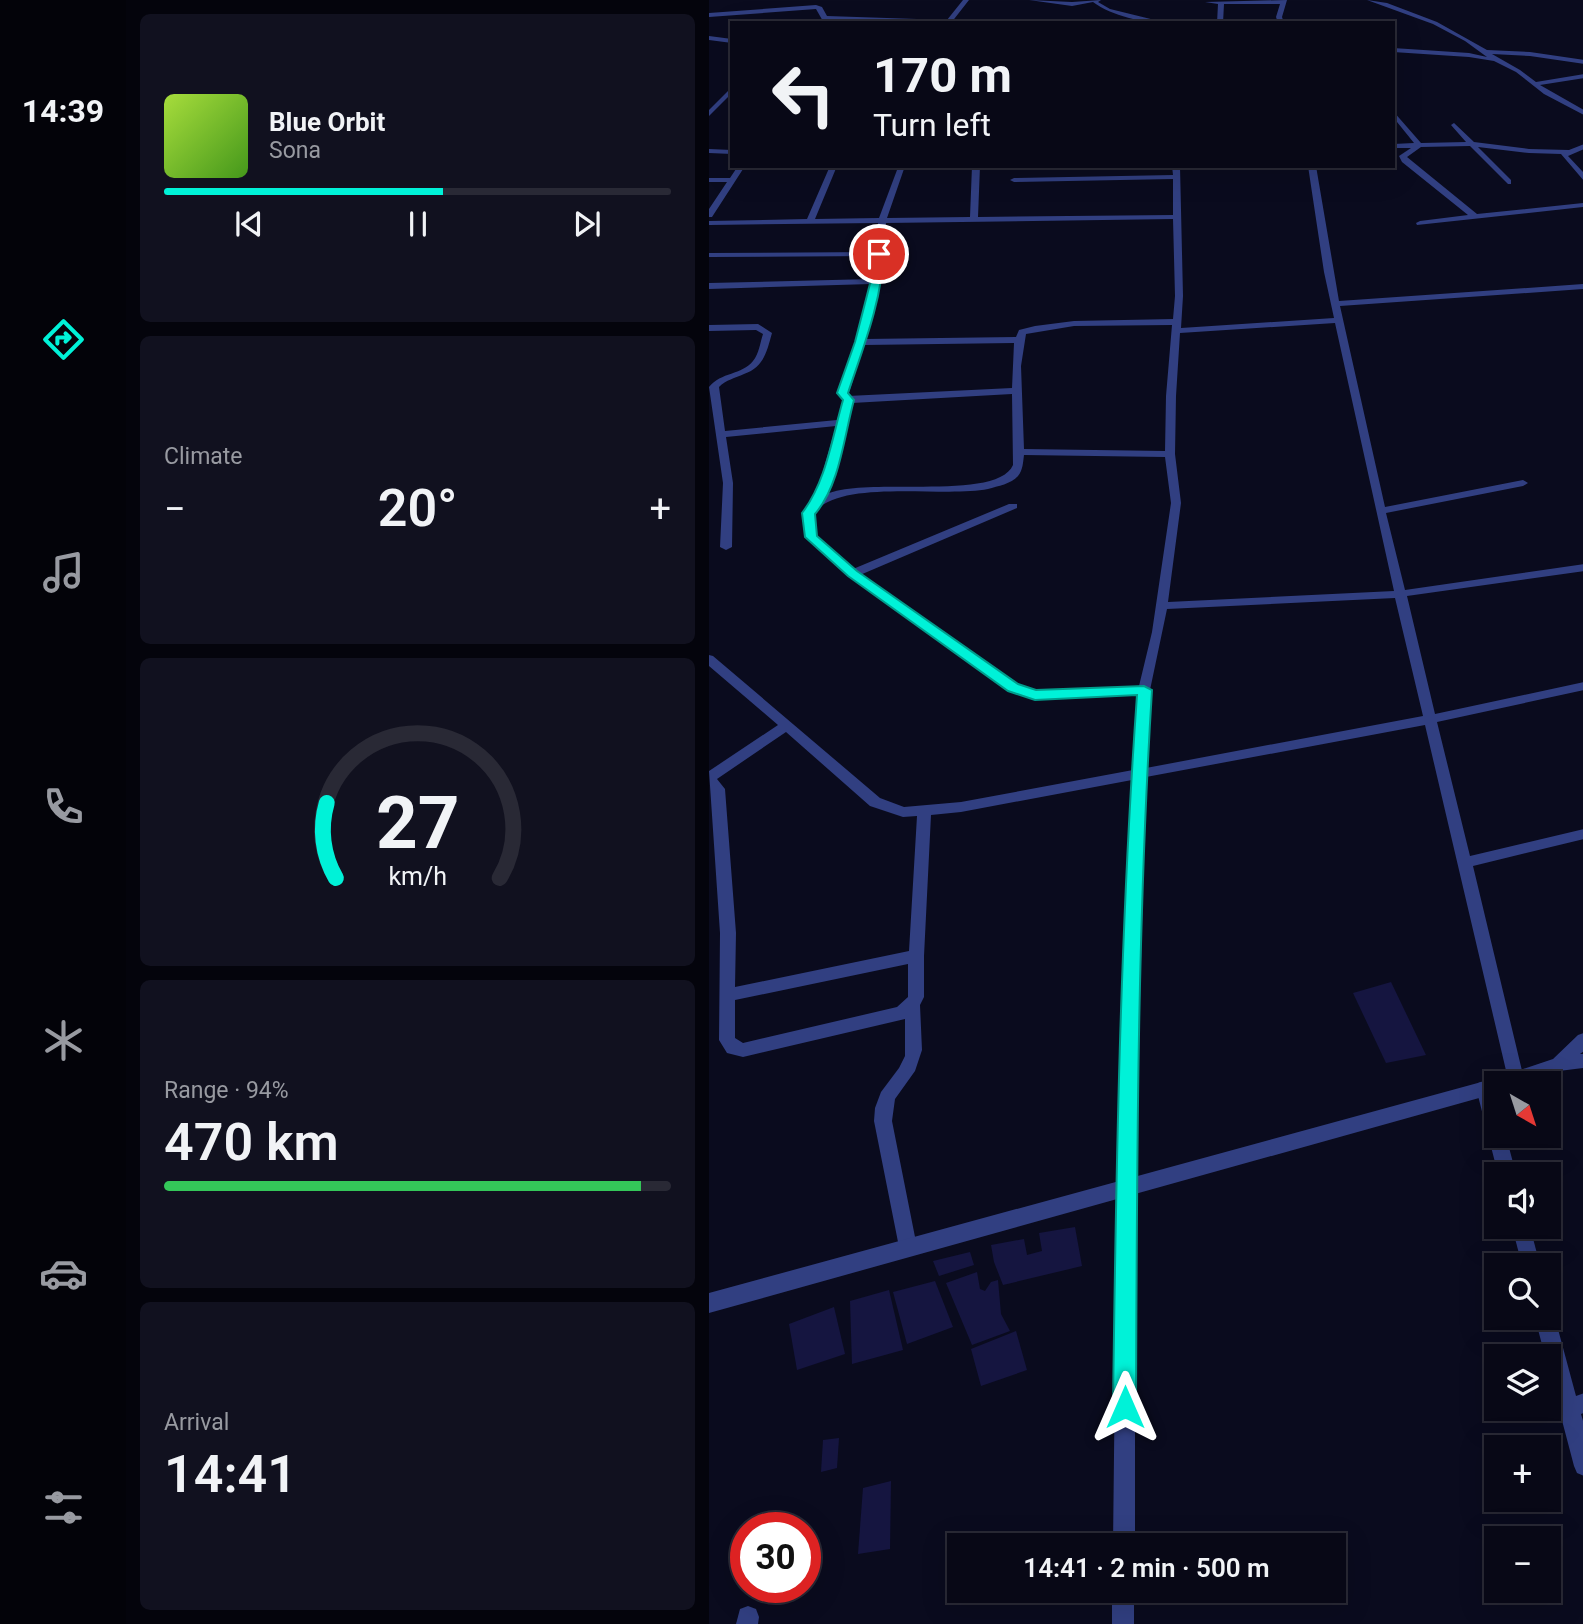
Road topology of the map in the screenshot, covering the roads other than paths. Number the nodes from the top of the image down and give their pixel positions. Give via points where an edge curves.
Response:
1 (966, 0) edge
2 (1032, 0) edge
3 (1370, 0) edge
4 (1096, 1) edge
5 (1284, 1) edge
6 (1208, 2) edge
7 (1221, 2) edge
8 (709, 15) edge
9 (826, 21) edge
10 (949, 21) edge
11 (1155, 21) edge
12 (1220, 21) edge
13 (1280, 21) edge
14 (709, 38) edge
15 (730, 41) edge
16 (1395, 50) edge
17 (1487, 52) junction
18 (1496, 60) junction
19 (1583, 62) edge
20 (1583, 76) edge
21 (1535, 84) junction
22 (730, 91) edge
23 (720, 102) junction
24 (730, 102) edge
25 (1583, 113) edge
26 (709, 114) edge
27 (1395, 116) edge
28 (1455, 125) dead end
29 (1474, 144) junction
30 (1395, 146) edge
31 (1418, 146) junction
32 (1583, 146) edge
33 (709, 151) edge
34 (730, 152) edge
35 (1567, 152) junction
36 (741, 168) edge
37 (833, 168) edge
38 (901, 168) edge
39 (976, 168) edge
40 (1312, 168) edge
41 (1176, 172) edge
42 (1583, 179) edge
43 (709, 180) edge
44 (732, 180) junction
45 (1013, 180) dead end
46 (1508, 182) dead end
47 (1583, 205) edge
48 (709, 215) edge
49 (1178, 217) junction
50 (1475, 217) junction
51 (974, 220) junction
52 (810, 222) junction
53 (882, 222) junction
54 (709, 223) edge
55 (1420, 223) dead end
56 (879, 254) junction
57 (709, 255) edge
58 (875, 281) junction
59 (709, 286) edge
60 (1579, 286) edge
61 (1583, 296) edge
62 (1336, 304) junction
63 (1340, 320) junction
64 (1176, 326) junction
65 (709, 328) edge
66 (1018, 341) junction
67 (860, 342) junction
68 (712, 382) edge
69 (1015, 391) junction
70 (848, 400) junction
71 (841, 424) junction
72 (721, 434) junction
73 (1020, 452) junction
74 (724, 453) junction
75 (709, 454) edge
76 (1170, 454) junction
77 (1523, 483) dead end
78 (820, 501) junction
79 (1013, 506) dead end
80 (1380, 510) junction
81 (726, 547) dead end
82 (1583, 567) edge
83 (853, 573) junction
84 (1399, 594) junction
85 (1162, 606) junction
86 (709, 659) edge
87 (1583, 686) edge
88 (1144, 690) junction
89 (1431, 719) junction
90 (786, 726) junction
91 (1139, 775) junction
92 (709, 778) edge
93 (924, 811) junction
94 (1583, 834) edge
95 (1463, 863) junction
96 (916, 956) junction
97 (728, 995) junction
98 (912, 1005) junction
99 (1583, 1040) edge
100 (1583, 1061) edge
101 (1559, 1064) junction
102 (1499, 1071) edge
103 (1538, 1071) edge
104 (1484, 1088) edge
105 (1126, 1185) junction
106 (908, 1247) junction
107 (709, 1303) edge
108 (1549, 1330) edge
109 (1576, 1406) edge
110 (1583, 1466) edge
111 (1124, 1533) edge
112 (1123, 1603) edge
113 (1123, 1624) edge

1 - 10 street
2 - 4 street
3 - 17 street via 1470,40
4 - 11 street via 1108,10
5 - 7 street
5 - 13 street
6 - 7 street
7 - 12 street
8 - 9 street via 810,6 820,8
14 - 15 street
16 - 18 street
17 - 18 street
17 - 19 street
18 - 21 street
20 - 21 street
21 - 25 street
22 - 23 street
23 - 24 street
23 - 26 street
27 - 31 street
28 - 29 street
29 - 31 street
29 - 35 street
29 - 46 street
30 - 31 street
31 - 50 street via 1405,153 1405,160
32 - 35 street
33 - 34 street
35 - 42 street via 1565,158
36 - 44 street
37 - 52 street
38 - 53 street
39 - 51 street
40 - 62 street
41 - 45 street
41 - 49 street
43 - 44 street
44 - 48 street
47 - 50 street
49 - 51 street
49 - 64 street
50 - 55 street
51 - 53 street
52 - 53 street
52 - 54 street
53 - 56 street
56 - 57 street
56 - 58 street
58 - 59 street
58 - 67 street
60 - 61 street
60 - 62 street
62 - 63 street
63 - 64 street
63 - 80 street
64 - 66 street via 1030,328
64 - 76 street
65 - 68 street via 758,327 768,333 757,362
66 - 67 street
66 - 69 street
67 - 70 street via 843,393
68 - 72 street
69 - 70 street
69 - 73 street
70 - 71 street
71 - 72 street
71 - 78 street
72 - 74 street
73 - 76 street
73 - 78 street via 1016,472 1007,480 983,487 846,491
74 - 75 street
74 - 81 street
76 - 85 street via 1176,503
77 - 80 street
78 - 83 street via 809,513 811,537
79 - 83 street
80 - 84 street
82 - 84 street
83 - 88 street via 1013,687 1035,695
84 - 85 street
84 - 89 street
85 - 88 street
86 - 90 street
87 - 89 street
88 - 91 street
89 - 91 street
89 - 95 street
90 - 92 street
90 - 93 street via 875,802 890,809
91 - 93 street
91 - 105 street
92 - 97 street via 718,789
93 - 96 street
94 - 95 street
95 - 102 street via 1483,934
96 - 97 street
96 - 98 street via 917,997
97 - 98 street via 727,1040 733,1048 743,1050 900,1013
98 - 106 street via 913,1055 883,1101
99 - 101 street
100 - 101 street
101 - 103 street
104 - 105 street
105 - 106 street
105 - 111 street
106 - 107 street
108 - 109 street
109 - 110 street
112 - 113 street

